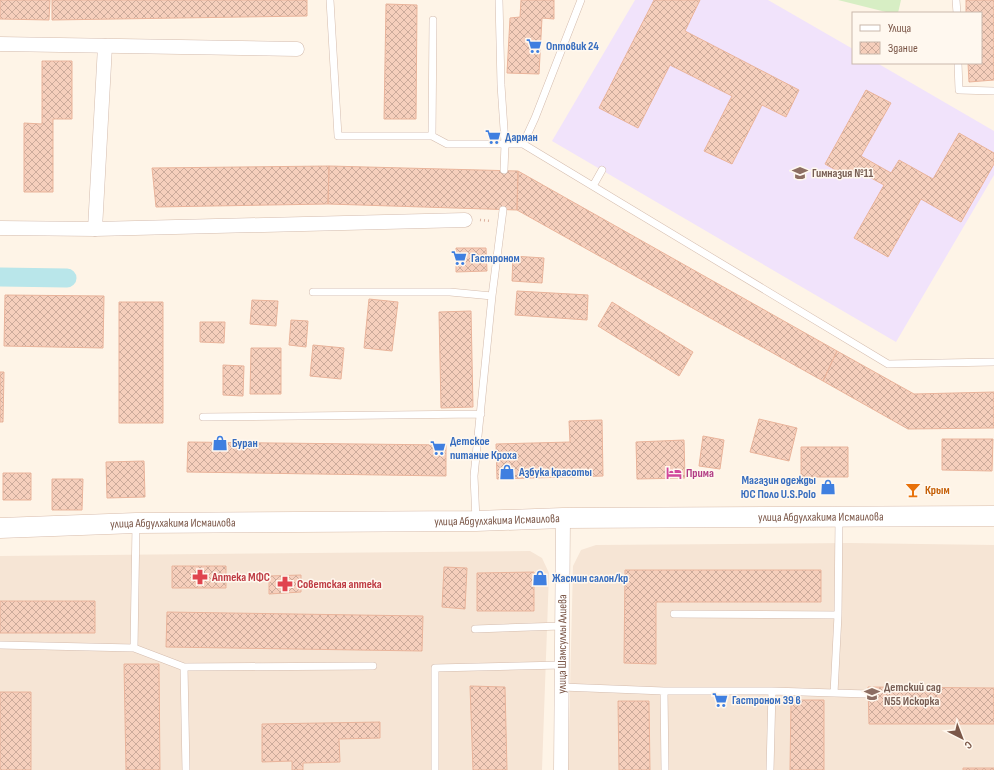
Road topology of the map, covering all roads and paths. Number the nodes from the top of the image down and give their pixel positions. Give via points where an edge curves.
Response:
1 (330, 0) edge
2 (499, 0) edge
3 (581, 0) edge
4 (956, 0) edge
5 (957, 12) edge
6 (433, 20) dead end
7 (0, 44) edge
8 (105, 46) junction
9 (297, 49) dead end
10 (958, 64) edge
11 (994, 91) edge
12 (432, 136) junction
13 (505, 144) junction
14 (523, 144) junction
15 (504, 170) dead end
16 (602, 170) dead end
17 (592, 186) junction
18 (503, 210) dead end
19 (465, 220) joint
20 (503, 221) junction
21 (0, 228) edge
22 (96, 229) junction
23 (313, 292) dead end
24 (492, 296) junction
25 (994, 362) edge
26 (481, 414) junction
27 (203, 417) dead end
28 (994, 516) edge
29 (839, 517) junction
30 (564, 518) junction
31 (476, 521) junction
32 (136, 523) junction
33 (0, 528) edge
34 (674, 614) dead end
35 (838, 615) junction
36 (562, 626) junction
37 (475, 629) dead end
38 (0, 645) edge
39 (134, 648) junction
40 (562, 665) junction
41 (373, 666) dead end
42 (184, 667) junction
43 (562, 687) junction
44 (664, 691) junction
45 (772, 691) junction
46 (834, 693) junction
47 (868, 694) dead end
48 (186, 770) edge
49 (435, 770) edge
50 (561, 770) edge
51 (666, 770) edge
52 (770, 770) edge

1 - 12 lane via 338,136
2 - 13 lane
3 - 14 lane
4 - 5 lane
6 - 12 lane
7 - 8 street
8 - 9 street
8 - 22 street
10 - 11 lane via 959,90
12 - 13 lane via 447,144
13 - 14 lane
13 - 15 lane
14 - 17 lane
16 - 17 lane
17 - 25 lane via 888,364
18 - 20 lane
19 - 20 path
19 - 22 street
20 - 24 lane
21 - 22 street
23 - 24 lane via 450,292
24 - 26 lane
26 - 27 lane
26 - 31 lane via 474,476
28 - 29 main road, улица Абдулхакима Исмаилова
29 - 30 main road, улица Абдулхакима Исмаилова
29 - 35 lane
30 - 31 main road, улица Абдулхакима Исмаилова
30 - 36 street, улица Шамсуллы Алиева
31 - 32 main road, улица Абдулхакима Исмаилова
32 - 33 main road, улица Абдулхакима Исмаилова
32 - 39 lane
34 - 35 lane
35 - 46 lane
36 - 37 lane
36 - 40 street, улица Шамсуллы Алиева
38 - 39 lane
39 - 42 lane
40 - 43 street, улица Шамсуллы Алиева
40 - 49 lane via 434,668
41 - 42 lane
42 - 48 lane
43 - 44 lane
43 - 50 street, улица Шамсуллы Алиева
44 - 45 lane
44 - 51 lane
45 - 46 lane
45 - 52 lane
46 - 47 lane

